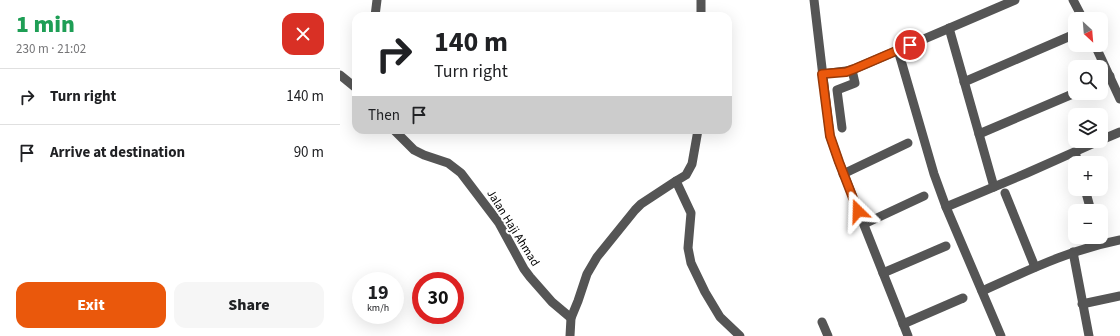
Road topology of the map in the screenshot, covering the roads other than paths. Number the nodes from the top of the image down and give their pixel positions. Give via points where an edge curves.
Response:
1 (377, 0) edge
2 (701, 0) edge
3 (814, 0) edge
4 (1015, 0) edge
5 (1073, 0) edge
6 (376, 12) edge
7 (701, 12) edge
8 (1079, 12) edge
9 (949, 28) junction
10 (1068, 37) edge
11 (898, 50) junction
12 (1098, 52) edge
13 (852, 70) junction
14 (822, 74) junction
15 (340, 75) edge
16 (1110, 76) joint
17 (964, 82) junction
18 (352, 83) edge
19 (1068, 96) edge
20 (1120, 100) edge
21 (842, 128) dead end
22 (1120, 132) edge
23 (398, 134) edge
24 (697, 134) edge
25 (979, 134) junction
26 (1108, 137) edge
27 (908, 143) dead end
28 (1084, 148) edge
29 (1075, 152) junction
30 (1076, 156) edge
31 (843, 174) junction
32 (676, 181) junction
33 (994, 187) junction
34 (1005, 193) dead end
35 (924, 196) dead end
36 (946, 207) junction
37 (864, 224) junction
38 (1120, 240) edge
39 (1108, 241) edge
40 (1092, 244) edge
41 (946, 246) dead end
42 (1073, 252) junction
43 (1035, 267) junction
44 (883, 274) junction
45 (982, 291) junction
46 (1120, 296) edge
47 (963, 298) dead end
48 (1082, 304) junction
49 (571, 318) junction
50 (822, 322) dead end
51 (903, 324) junction
52 (570, 336) edge
53 (740, 336) edge
54 (828, 336) edge
55 (908, 336) edge
56 (1001, 336) edge
57 (1089, 336) edge

1 - 6 street
2 - 7 street
3 - 14 street
4 - 9 street
5 - 8 street
9 - 11 street
9 - 17 street
10 - 17 street
11 - 13 street
11 - 36 street
12 - 16 street
13 - 14 street
13 - 21 street via 855,83 837,90
14 - 31 street via 830,136
15 - 18 street
16 - 20 street
17 - 25 street
19 - 25 street
22 - 26 street
23 - 49 street, Jalan Haji Ahmad via 414,150 424,156 448,163 461,173 499,223 530,277 552,302
24 - 32 street via 692,164 686,175
25 - 33 street
27 - 31 street
28 - 29 street
29 - 30 street
29 - 33 street
31 - 37 street
32 - 49 street via 641,204 597,257 587,274
32 - 53 street via 691,213 688,248 691,263 720,317
33 - 36 street
34 - 43 street
35 - 37 street
36 - 45 street
37 - 44 street
38 - 39 street
40 - 42 street
41 - 44 street
42 - 43 street
42 - 48 street
43 - 45 street
44 - 51 street
45 - 56 street
46 - 48 street
47 - 51 street
48 - 57 street
49 - 52 street
50 - 54 street
51 - 55 street

